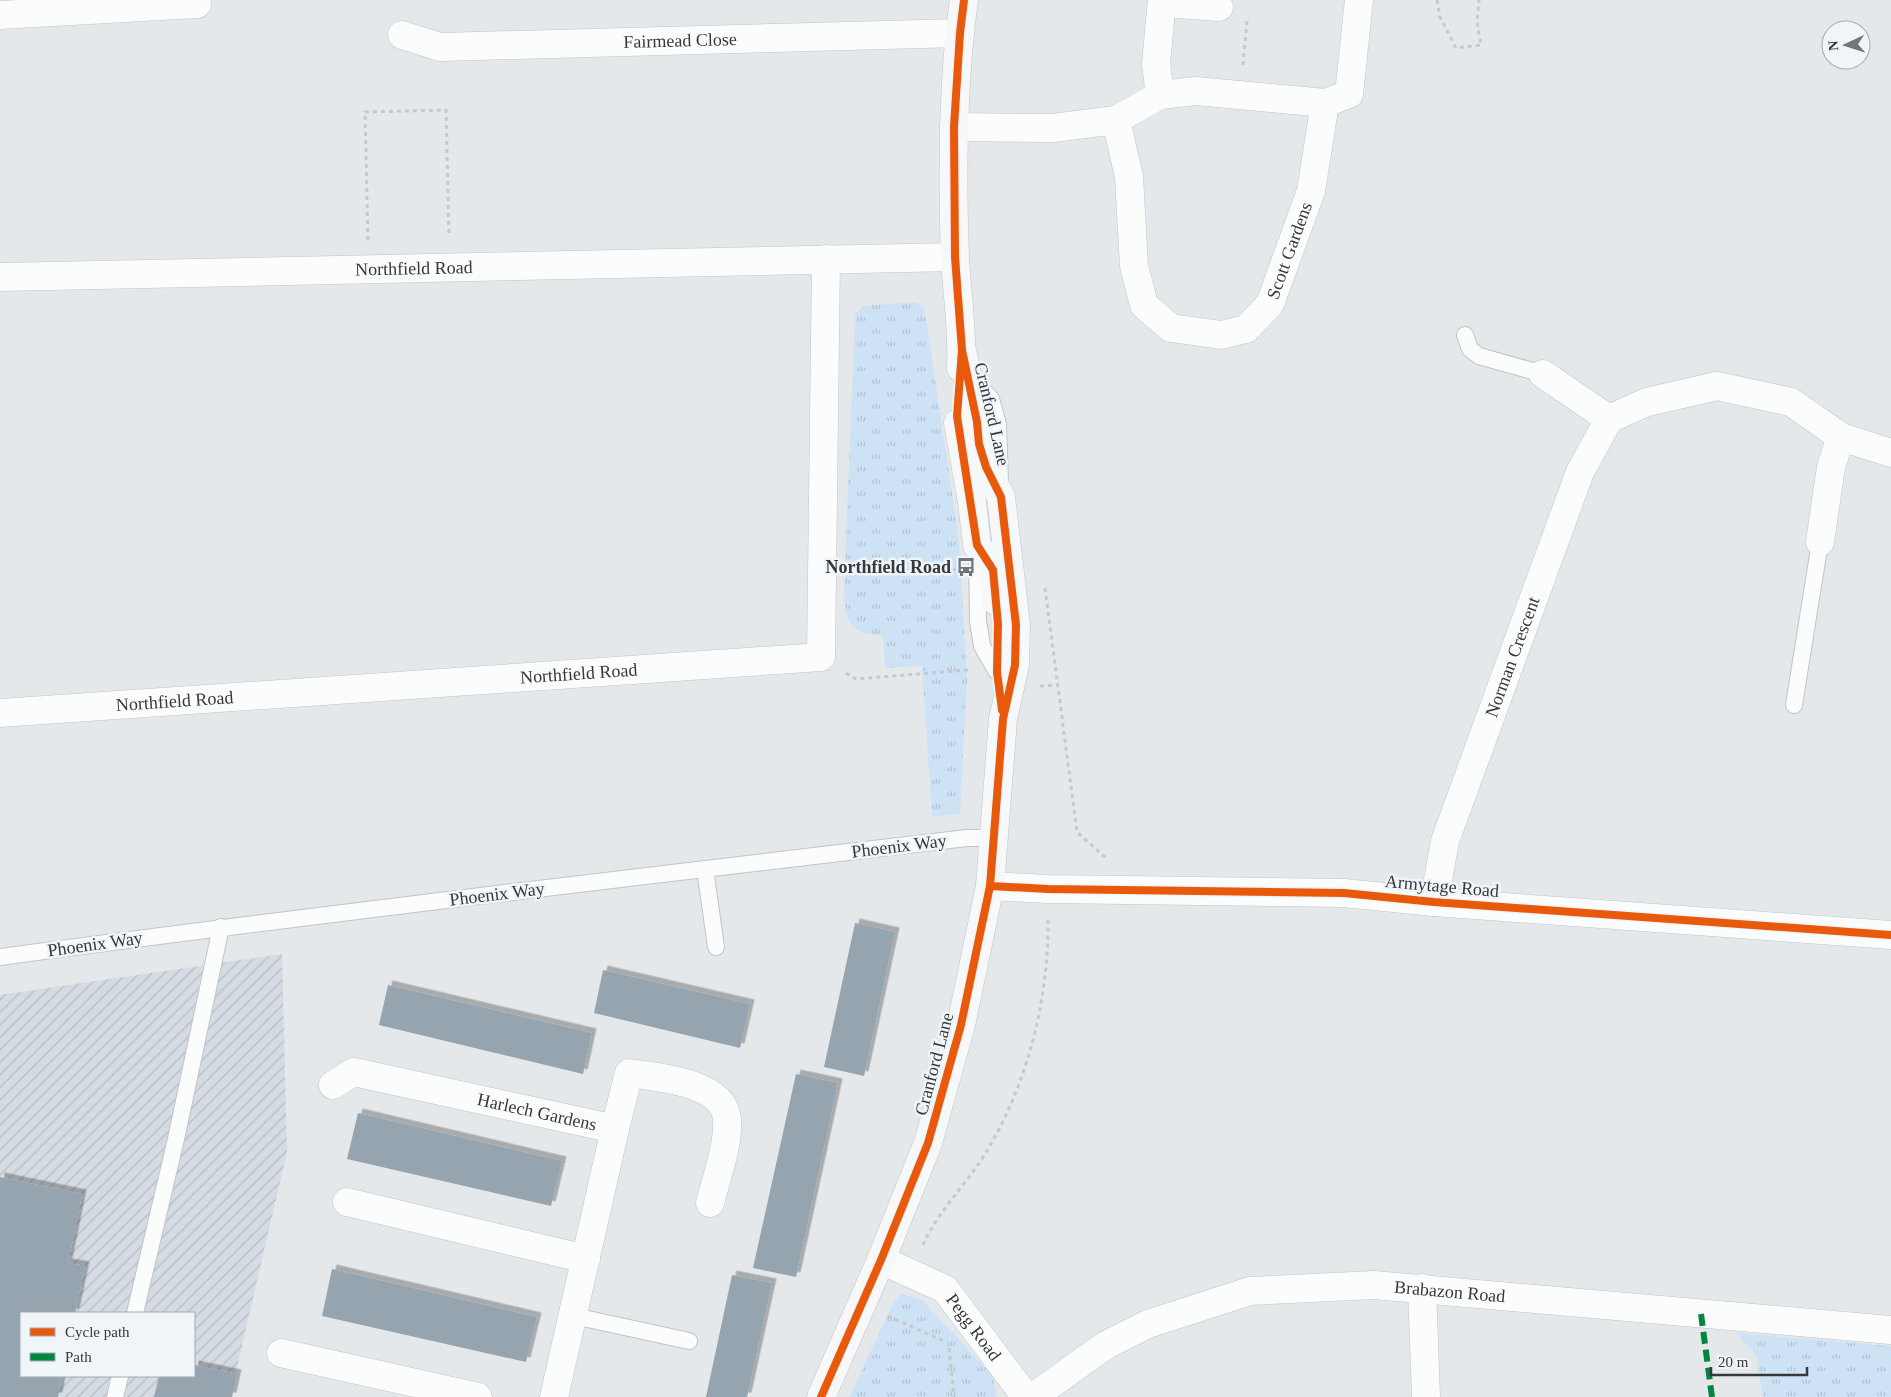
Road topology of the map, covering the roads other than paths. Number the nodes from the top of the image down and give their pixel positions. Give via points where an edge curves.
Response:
1 (964, 0) edge
2 (1359, 0) edge
3 (1162, 1) edge
4 (197, 4) dead end
5 (1219, 7) dead end
6 (0, 15) edge
7 (960, 33) junction
8 (402, 35) dead end
9 (1160, 95) junction
10 (1325, 103) junction
11 (1116, 120) junction
12 (954, 127) junction
13 (955, 257) junction
14 (826, 259) junction
15 (0, 277) edge
16 (1466, 335) dead end
17 (965, 362) junction
18 (1543, 374) joint
19 (1609, 419) junction
20 (1841, 437) junction
21 (1891, 453) edge
22 (1820, 542) joint
23 (1794, 705) dead end
24 (0, 713) edge
25 (1003, 719) junction
26 (995, 838) junction
27 (705, 868) junction
28 (990, 886) junction
29 (1434, 902) junction
30 (221, 927) junction
31 (1891, 935) edge
32 (716, 947) dead end
33 (0, 957) edge
34 (333, 1085) dead end
35 (615, 1129) junction
36 (347, 1202) dead end
37 (710, 1203) dead end
38 (586, 1259) junction
39 (881, 1260) junction
40 (1422, 1288) junction
41 (135, 1312) edge
42 (574, 1316) junction
43 (1891, 1330) edge
44 (689, 1341) dead end
45 (281, 1353) dead end
46 (120, 1377) edge
47 (115, 1397) edge
48 (478, 1397) edge
49 (554, 1397) edge
50 (821, 1397) edge
51 (1026, 1397) edge
52 (1033, 1397) edge
53 (1426, 1397) edge

1 - 7 street, Cranford Lane
2 - 10 street via 1349,94
3 - 5 street
3 - 9 street via 1156,64
4 - 6 street
7 - 8 street, Fairmead Close via 440,47
7 - 12 street, Cranford Lane
9 - 10 street via 1196,91
9 - 11 street
10 - 11 street, Scott Gardens via 1312,191 1270,304 1246,328 1221,335 1171,328 1144,305 1134,266 1129,177
11 - 12 street via 1053,128
12 - 13 street, Cranford Lane
13 - 14 street, Northfield Road
13 - 17 street, Cranford Lane
14 - 15 street, Northfield Road
14 - 24 street, Northfield Road via 821,657
16 - 18 lane via 1470,349 1479,356
17 - 25 street, Cranford Lane via 957,416 977,545 993,570 998,624 997,672
17 - 25 street, Cranford Lane via 979,444 1001,497 1016,625 1016,665
18 - 19 street
19 - 20 street via 1647,402 1717,386 1791,402
19 - 29 street, Norman Crescent via 1580,472 1445,841
20 - 21 street
20 - 22 street via 1831,467
22 - 23 lane
25 - 26 street, Cranford Lane
26 - 27 lane, Phoenix Way via 967,838
26 - 28 street, Cranford Lane
27 - 30 lane, Phoenix Way
27 - 32 lane
28 - 29 street, Armytage Road via 1344,893
28 - 39 street, Cranford Lane via 961,1025 939,1106 928,1143
29 - 31 street, Armytage Road
30 - 33 lane, Phoenix Way
30 - 41 lane
34 - 35 street, Harlech Gardens via 354,1072
35 - 37 street via 629,1073 702,1088 721,1102 727,1119
35 - 38 street, Harlech Gardens
36 - 38 street
38 - 42 street, Harlech Gardens
39 - 50 street, Cranford Lane
39 - 51 street, Pegg Road via 945,1289
40 - 43 street, Brabazon Road
40 - 52 street, Brabazon Road via 1374,1285 1250,1291 1148,1324 1106,1345
40 - 53 street
42 - 44 lane
42 - 49 street, Harlech Gardens
45 - 48 street
46 - 47 lane

